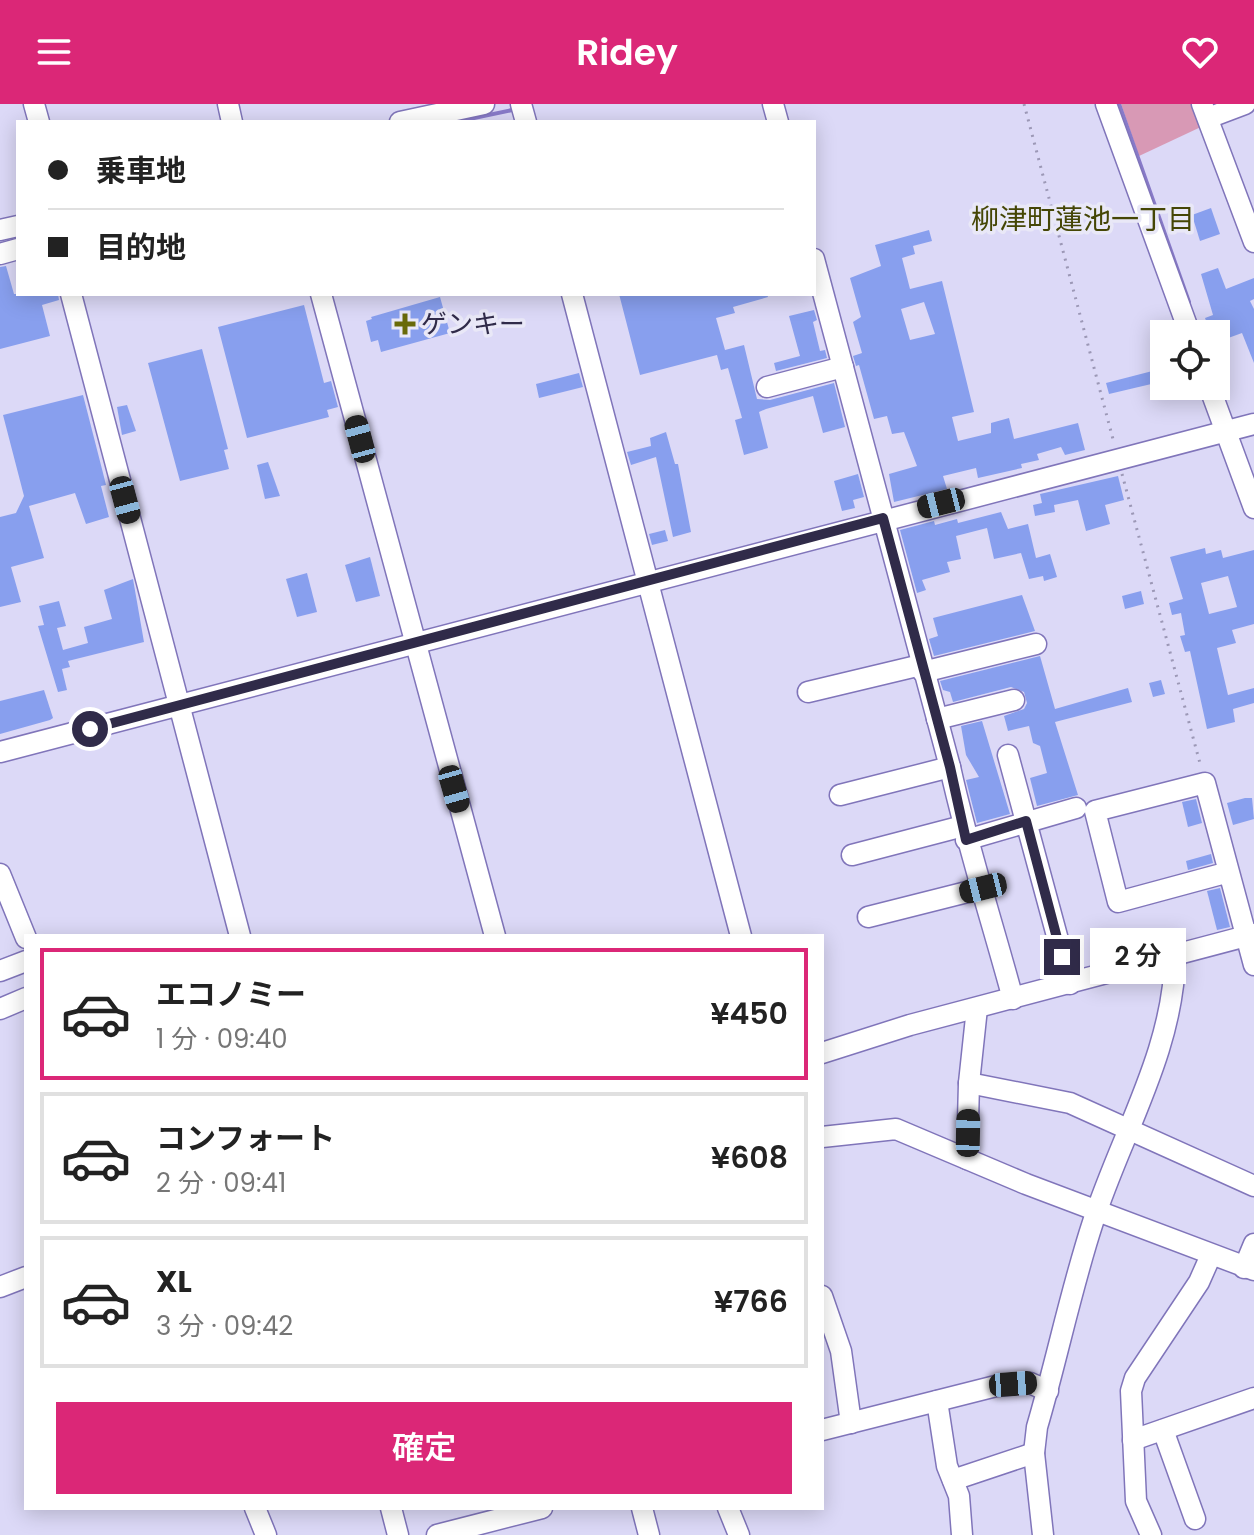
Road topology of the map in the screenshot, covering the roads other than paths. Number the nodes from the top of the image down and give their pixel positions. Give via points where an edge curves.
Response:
1 (484, 104) edge
2 (1106, 104) edge
3 (1245, 104) edge
4 (1205, 111) edge
5 (412, 114) edge
6 (1254, 242) edge
7 (816, 266) edge
8 (72, 296) edge
9 (322, 296) edge
10 (573, 296) edge
11 (1185, 320) edge
12 (843, 367) junction
13 (767, 387) dead end
14 (1214, 400) edge
15 (1254, 424) edge
16 (1225, 430) junction
17 (1254, 508) edge
18 (883, 518) junction
19 (648, 580) junction
20 (414, 642) junction
21 (1036, 644) dead end
22 (922, 668) junction
23 (808, 692) dead end
24 (1014, 700) dead end
25 (180, 705) junction
26 (937, 719) junction
27 (0, 752) edge
28 (1008, 755) dead end
29 (950, 767) junction
30 (840, 795) dead end
31 (1076, 808) dead end
32 (1026, 821) junction
33 (964, 833) junction
34 (852, 855) dead end
35 (1229, 872) junction
36 (0, 874) edge
37 (983, 888) junction
38 (868, 917) dead end
39 (24, 934) edge
40 (239, 934) edge
41 (494, 934) edge
42 (740, 934) edge
43 (1250, 935) edge
44 (1175, 956) junction
45 (24, 962) edge
46 (1254, 965) edge
47 (0, 971) edge
48 (1070, 984) junction
49 (24, 999) edge
50 (1013, 999) junction
51 (977, 1008) junction
52 (0, 1009) edge
53 (824, 1052) edge
54 (969, 1083) junction
55 (1130, 1132) junction
56 (824, 1137) edge
57 (967, 1159) junction
58 (1254, 1186) edge
59 (1097, 1209) junction
60 (1254, 1244) edge
61 (1211, 1255) junction
62 (1249, 1269) edge
63 (24, 1278) edge
64 (0, 1287) edge
65 (824, 1302) edge
66 (1048, 1391) junction
67 (1254, 1398) edge
68 (937, 1401) junction
69 (851, 1423) junction
70 (824, 1430) edge
71 (1163, 1430) junction
72 (1133, 1440) junction
73 (1034, 1453) junction
74 (953, 1480) junction
75 (256, 1510) edge
76 (392, 1510) edge
77 (534, 1510) edge
78 (643, 1510) edge
79 (729, 1510) edge
80 (1195, 1519) dead end
81 (266, 1535) edge
82 (398, 1535) edge
83 (437, 1535) edge
84 (649, 1535) edge
85 (739, 1535) edge
86 (962, 1535) edge
87 (1043, 1535) edge
88 (1151, 1535) edge

1 - 5 street
2 - 11 street
3 - 4 street
4 - 6 street
7 - 12 street
8 - 25 street
9 - 20 street
10 - 19 street
12 - 13 street
12 - 18 street
14 - 16 street
15 - 16 street
16 - 17 street
16 - 18 street
18 - 19 street
18 - 22 street
19 - 20 street
19 - 42 street
20 - 25 street
20 - 41 street
21 - 22 street
22 - 23 street
22 - 26 street
24 - 26 street
25 - 27 street
25 - 40 street
26 - 29 street
28 - 32 street
29 - 30 street
29 - 33 street
31 - 32 street
32 - 33 street
32 - 48 street
33 - 34 street
33 - 37 street
35 - 35 street via 1205,783 1095,811 1118,902
35 - 43 street
36 - 39 street
37 - 38 street
37 - 50 street
43 - 44 street
43 - 46 street
44 - 48 street
44 - 55 street via 1158,1046
45 - 47 street
48 - 50 street
49 - 52 street
50 - 51 street
51 - 53 street
51 - 54 street
54 - 55 street via 1070,1103
54 - 57 street
55 - 58 street
55 - 59 street
56 - 57 street via 896,1129
57 - 59 street
59 - 61 street
59 - 66 street
60 - 62 street
61 - 62 street
61 - 72 street via 1135,1378
63 - 64 street
65 - 69 street via 841,1351
66 - 68 street via 1030,1383 996,1386
66 - 73 street
67 - 71 street
68 - 69 street
68 - 74 street
69 - 70 street
71 - 72 street
71 - 80 street
72 - 88 street via 1136,1501
73 - 74 street
73 - 87 street
74 - 86 street
75 - 81 street
76 - 82 street
77 - 83 street
78 - 84 street
79 - 85 street

